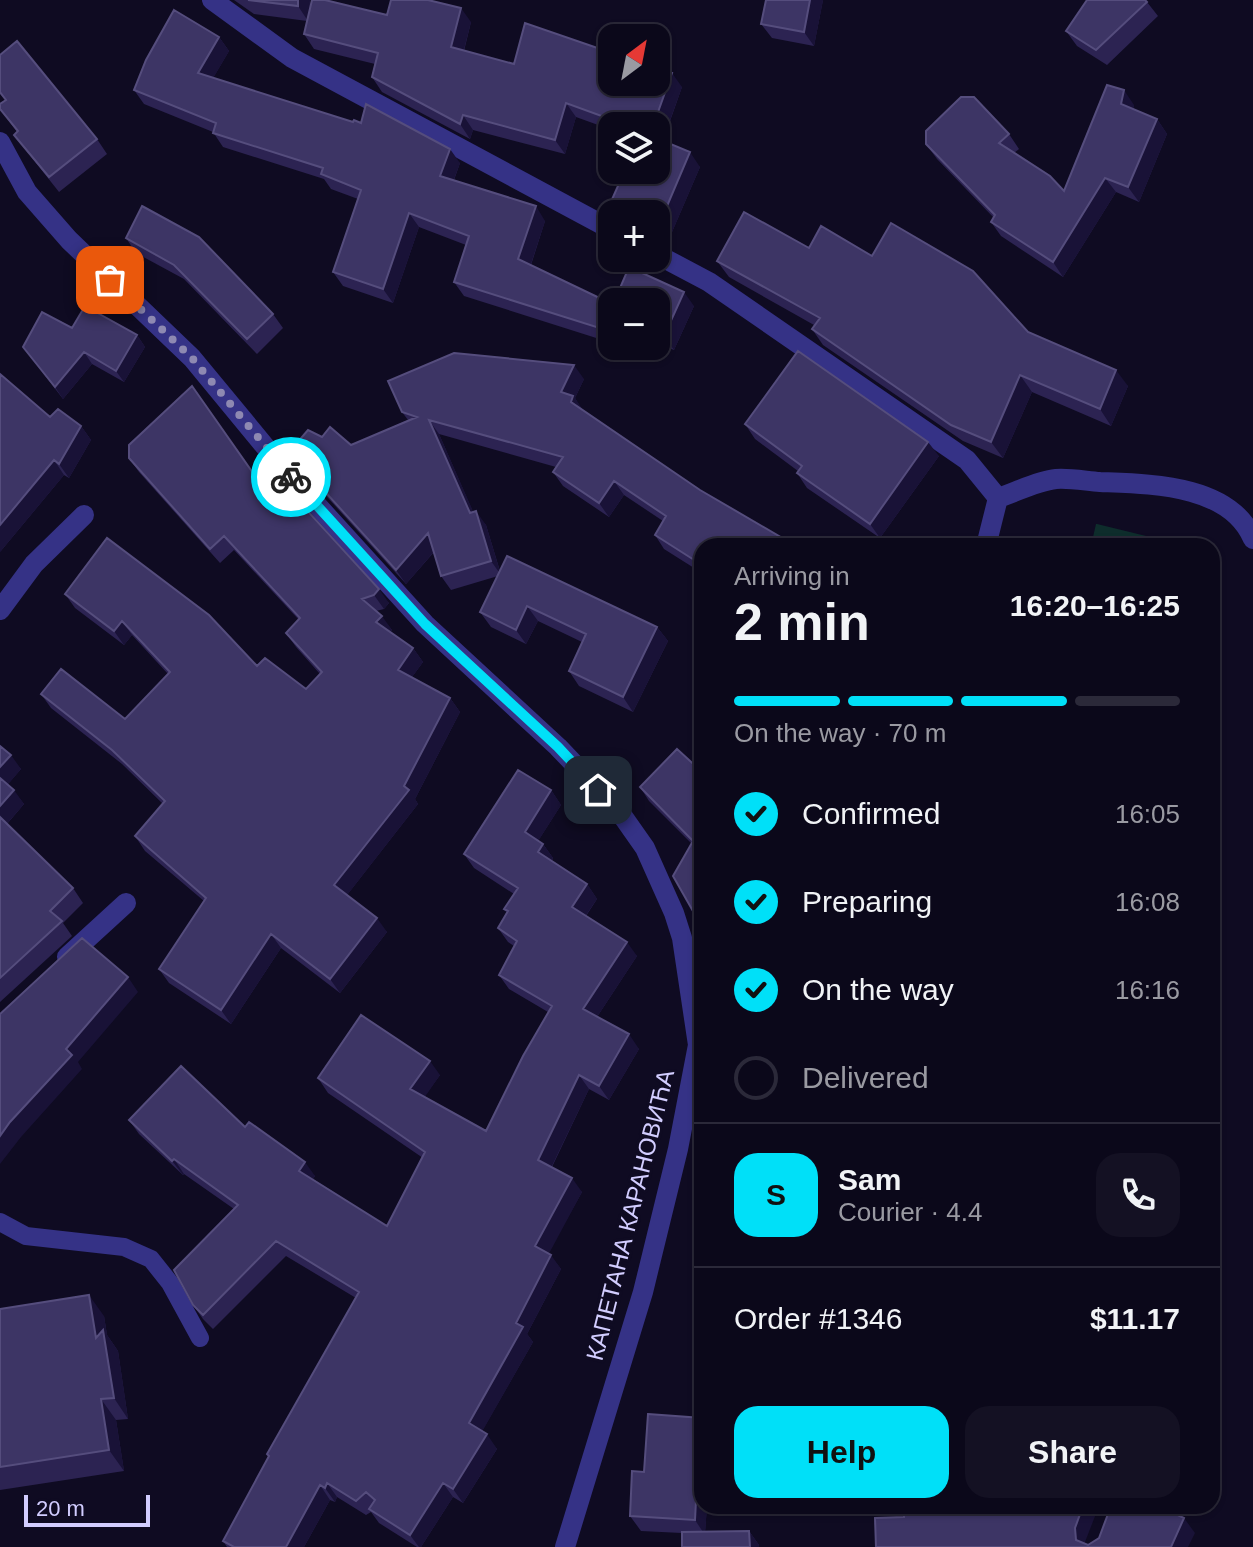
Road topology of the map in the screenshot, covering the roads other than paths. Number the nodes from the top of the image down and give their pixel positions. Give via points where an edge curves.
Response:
1 (212, 0) edge
2 (0, 142) edge
3 (598, 222) edge
4 (670, 261) edge
5 (998, 498) junction
6 (84, 515) dead end
7 (988, 538) edge
8 (1253, 539) edge
9 (0, 610) edge
10 (126, 903) dead end
11 (56, 968) edge
12 (694, 1007) edge
13 (694, 1071) edge
14 (0, 1222) edge
15 (200, 1338) dead end
16 (565, 1547) edge

1 - 3 street via 292,58
2 - 12 street, КАПЕТАНА КАРАНОВИЋА via 27,192 69,240 192,358 425,624 619,811 645,848 674,913
4 - 5 street via 709,282 967,460
5 - 7 street
5 - 8 street via 1056,479 1166,486 1200,494 1227,510
6 - 9 street via 34,564
10 - 11 street
13 - 16 street, КАПЕТАНА КАРАНОВИЋА via 643,1292
14 - 15 lane via 26,1236 124,1247 151,1259

